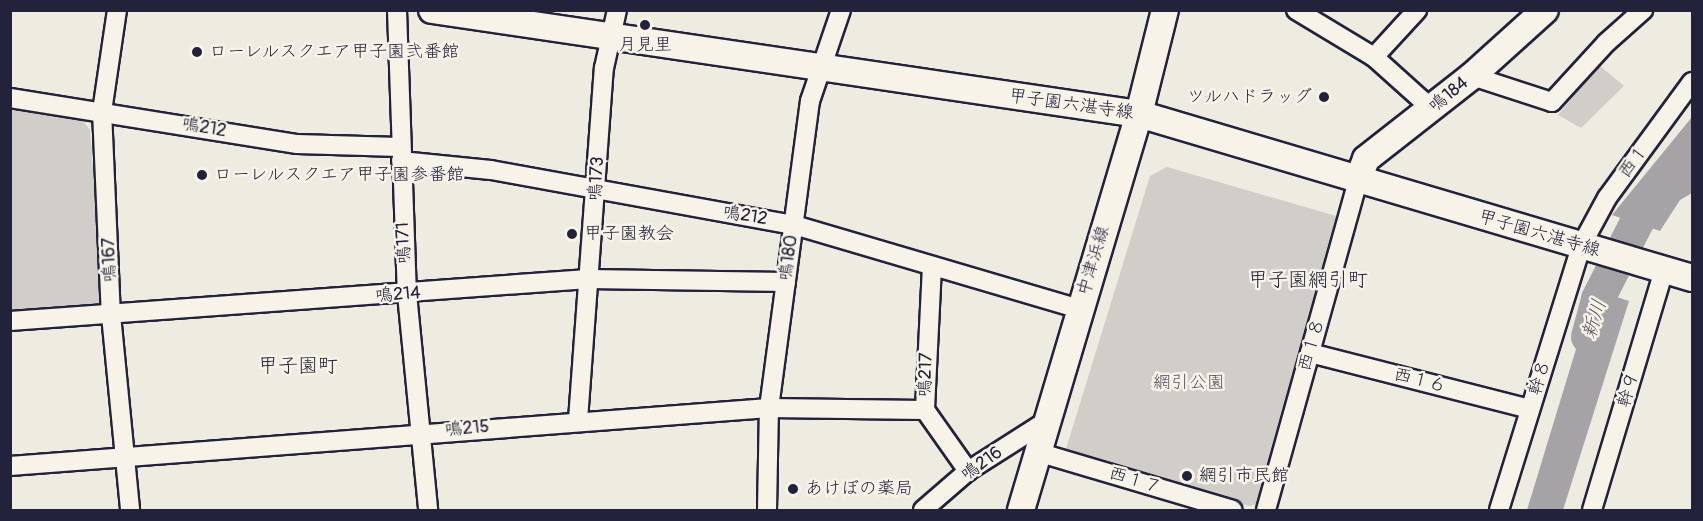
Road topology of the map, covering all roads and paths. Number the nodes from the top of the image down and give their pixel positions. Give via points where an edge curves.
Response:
1 (117, 10) edge
2 (397, 10) edge
3 (432, 10) edge
4 (616, 10) edge
5 (841, 10) edge
6 (1165, 10) edge
7 (1296, 10) edge
8 (1418, 10) edge
9 (1545, 10) edge
10 (1643, 10) edge
11 (612, 39) junction
12 (1374, 57) junction
13 (823, 70) junction
14 (1472, 76) junction
15 (1692, 82) edge
16 (10, 98) edge
17 (1432, 109) junction
18 (102, 111) junction
19 (1139, 114) junction
20 (400, 154) junction
21 (1358, 180) junction
22 (597, 189) junction
23 (794, 225) junction
24 (1588, 248) junction
25 (932, 266) junction
26 (1656, 268) junction
27 (1692, 278) edge
28 (588, 279) junction
29 (786, 282) junction
30 (406, 294) junction
31 (1079, 309) junction
32 (111, 315) junction
33 (10, 321) edge
34 (1310, 353) junction
35 (769, 408) junction
36 (1530, 409) junction
37 (925, 410) junction
38 (578, 420) junction
39 (1045, 422) junction
40 (418, 433) junction
41 (1037, 452) junction
42 (127, 458) junction
43 (10, 466) edge
44 (968, 471) junction
45 (130, 510) edge
46 (428, 510) edge
47 (767, 510) edge
48 (923, 510) edge
49 (1021, 510) edge
50 (1233, 510) edge
51 (1266, 510) edge
52 (1499, 510) edge
53 (1592, 510) edge

1 - 18 street, 鳴167
2 - 20 street, 鳴171
3 - 11 main road, 甲子園六湛寺線
4 - 11 street, 鳴173
5 - 13 street, 鳴180
6 - 19 main road, 中津浜線
7 - 12 street
8 - 12 street
9 - 14 main road, 鳴184
10 - 14 street via 1606,43 1552,102
11 - 13 main road, 甲子園六湛寺線
11 - 22 street, 鳴173 via 604,68
12 - 17 street
13 - 19 main road, 甲子園六湛寺線
13 - 23 street, 鳴180 via 810,101
14 - 17 main road, 鳴184
15 - 24 street, 西１ via 1607,198
16 - 18 street, 鳴212
17 - 21 main road, 鳴184 via 1366,159
18 - 20 street, 鳴212 via 297,144
18 - 32 street, 鳴167
19 - 21 main road, 甲子園六湛寺線
19 - 31 main road, 中津浜線
20 - 22 street, 鳴212
20 - 30 street, 鳴171
21 - 24 main road, 甲子園六湛寺線
21 - 34 street, 西１８
22 - 23 street, 鳴212
22 - 28 street, 鳴173
23 - 25 street, 鳴212
23 - 29 street, 鳴180
24 - 26 main road, 甲子園六湛寺線
24 - 36 street, 幹８
25 - 31 street, 鳴212
25 - 37 street, 鳴217
26 - 27 main road, 甲子園六湛寺線
26 - 53 street, 幹９
28 - 29 street, 鳴214
28 - 30 street, 鳴214
28 - 38 street, 鳴173
29 - 35 street, 鳴180
30 - 32 street, 鳴214
30 - 40 street, 鳴171
31 - 39 main road, 中津浜線
32 - 33 street, 鳴214
32 - 42 street, 鳴167
34 - 36 street, 西１６
34 - 51 street, 西１８
35 - 37 street, 鳴215
35 - 38 street, 鳴215
35 - 47 street, 鳴180
36 - 52 street, 幹８
37 - 44 street, 鳴217
38 - 40 street, 鳴215
39 - 41 main road, 中津浜線
39 - 44 street, 鳴216
40 - 42 street, 鳴215
40 - 46 street, 鳴171
41 - 49 main road, 中津浜線
41 - 50 street, 西１７
42 - 43 street, 鳴215
42 - 45 street, 鳴167
44 - 48 street, 鳴216

